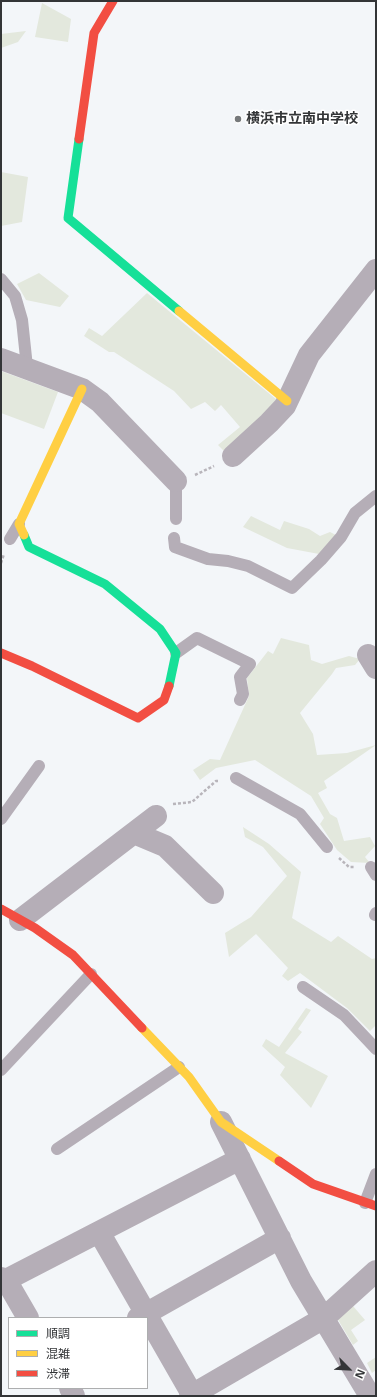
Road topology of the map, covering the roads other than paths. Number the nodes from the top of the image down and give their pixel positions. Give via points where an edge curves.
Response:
1 (114, 1) edge
2 (376, 270) edge
3 (1, 280) edge
4 (1, 359) edge
5 (27, 367) junction
6 (82, 389) junction
7 (287, 401) junction
8 (233, 456) road end
9 (183, 479) joint
10 (376, 496) edge
11 (176, 519) dead end
12 (20, 524) junction
13 (174, 538) dead end
14 (10, 539) dead end
15 (1, 653) edge
16 (176, 653) junction
17 (240, 700) dead end
18 (39, 766) dead end
19 (236, 778) road end
20 (156, 816) road end
21 (1, 819) edge
22 (134, 833) junction
23 (327, 847) road end
24 (213, 892) dead end
25 (1, 909) edge
26 (20, 920) junction
27 (91, 974) junction
28 (303, 987) dead end
29 (376, 1049) edge
30 (179, 1068) junction
31 (1, 1070) edge
32 (221, 1122) junction
33 (57, 1149) dead end
34 (240, 1159) junction
35 (376, 1174) edge
36 (371, 1204) edge
37 (99, 1232) junction
38 (280, 1238) junction
39 (376, 1271) edge
40 (4, 1279) edge
41 (142, 1316) edge
42 (27, 1317) edge
43 (324, 1318) junction
44 (148, 1326) edge
45 (192, 1396) edge
46 (370, 1396) edge

1 - 7 street via 94,33 68,218
2 - 7 street via 309,355
3 - 5 lane via 15,296 22,320
4 - 5 street
5 - 6 street
6 - 9 street via 100,402
6 - 12 street
7 - 8 street via 269,423
9 - 11 lane
10 - 13 lane via 355,513 341,537 292,588 248,566 208,559 175,547
12 - 14 lane
12 - 16 street via 29,547 105,584 160,630
15 - 16 street via 138,718 164,700
16 - 17 lane via 197,638 250,664 240,677 243,694
18 - 21 lane
19 - 23 lane via 300,814
20 - 22 street
22 - 24 street via 165,846
22 - 26 street
25 - 26 street
26 - 27 street via 73,955
27 - 30 street
27 - 31 lane
28 - 29 lane via 344,1015
30 - 32 street via 189,1077
30 - 33 lane
32 - 34 street
32 - 36 street via 313,1184
34 - 37 street
34 - 38 street
35 - 36 lane
37 - 40 street
37 - 41 street
38 - 41 street
38 - 43 street via 301,1281
39 - 43 street
40 - 42 street
43 - 45 street
43 - 46 street
44 - 45 street

